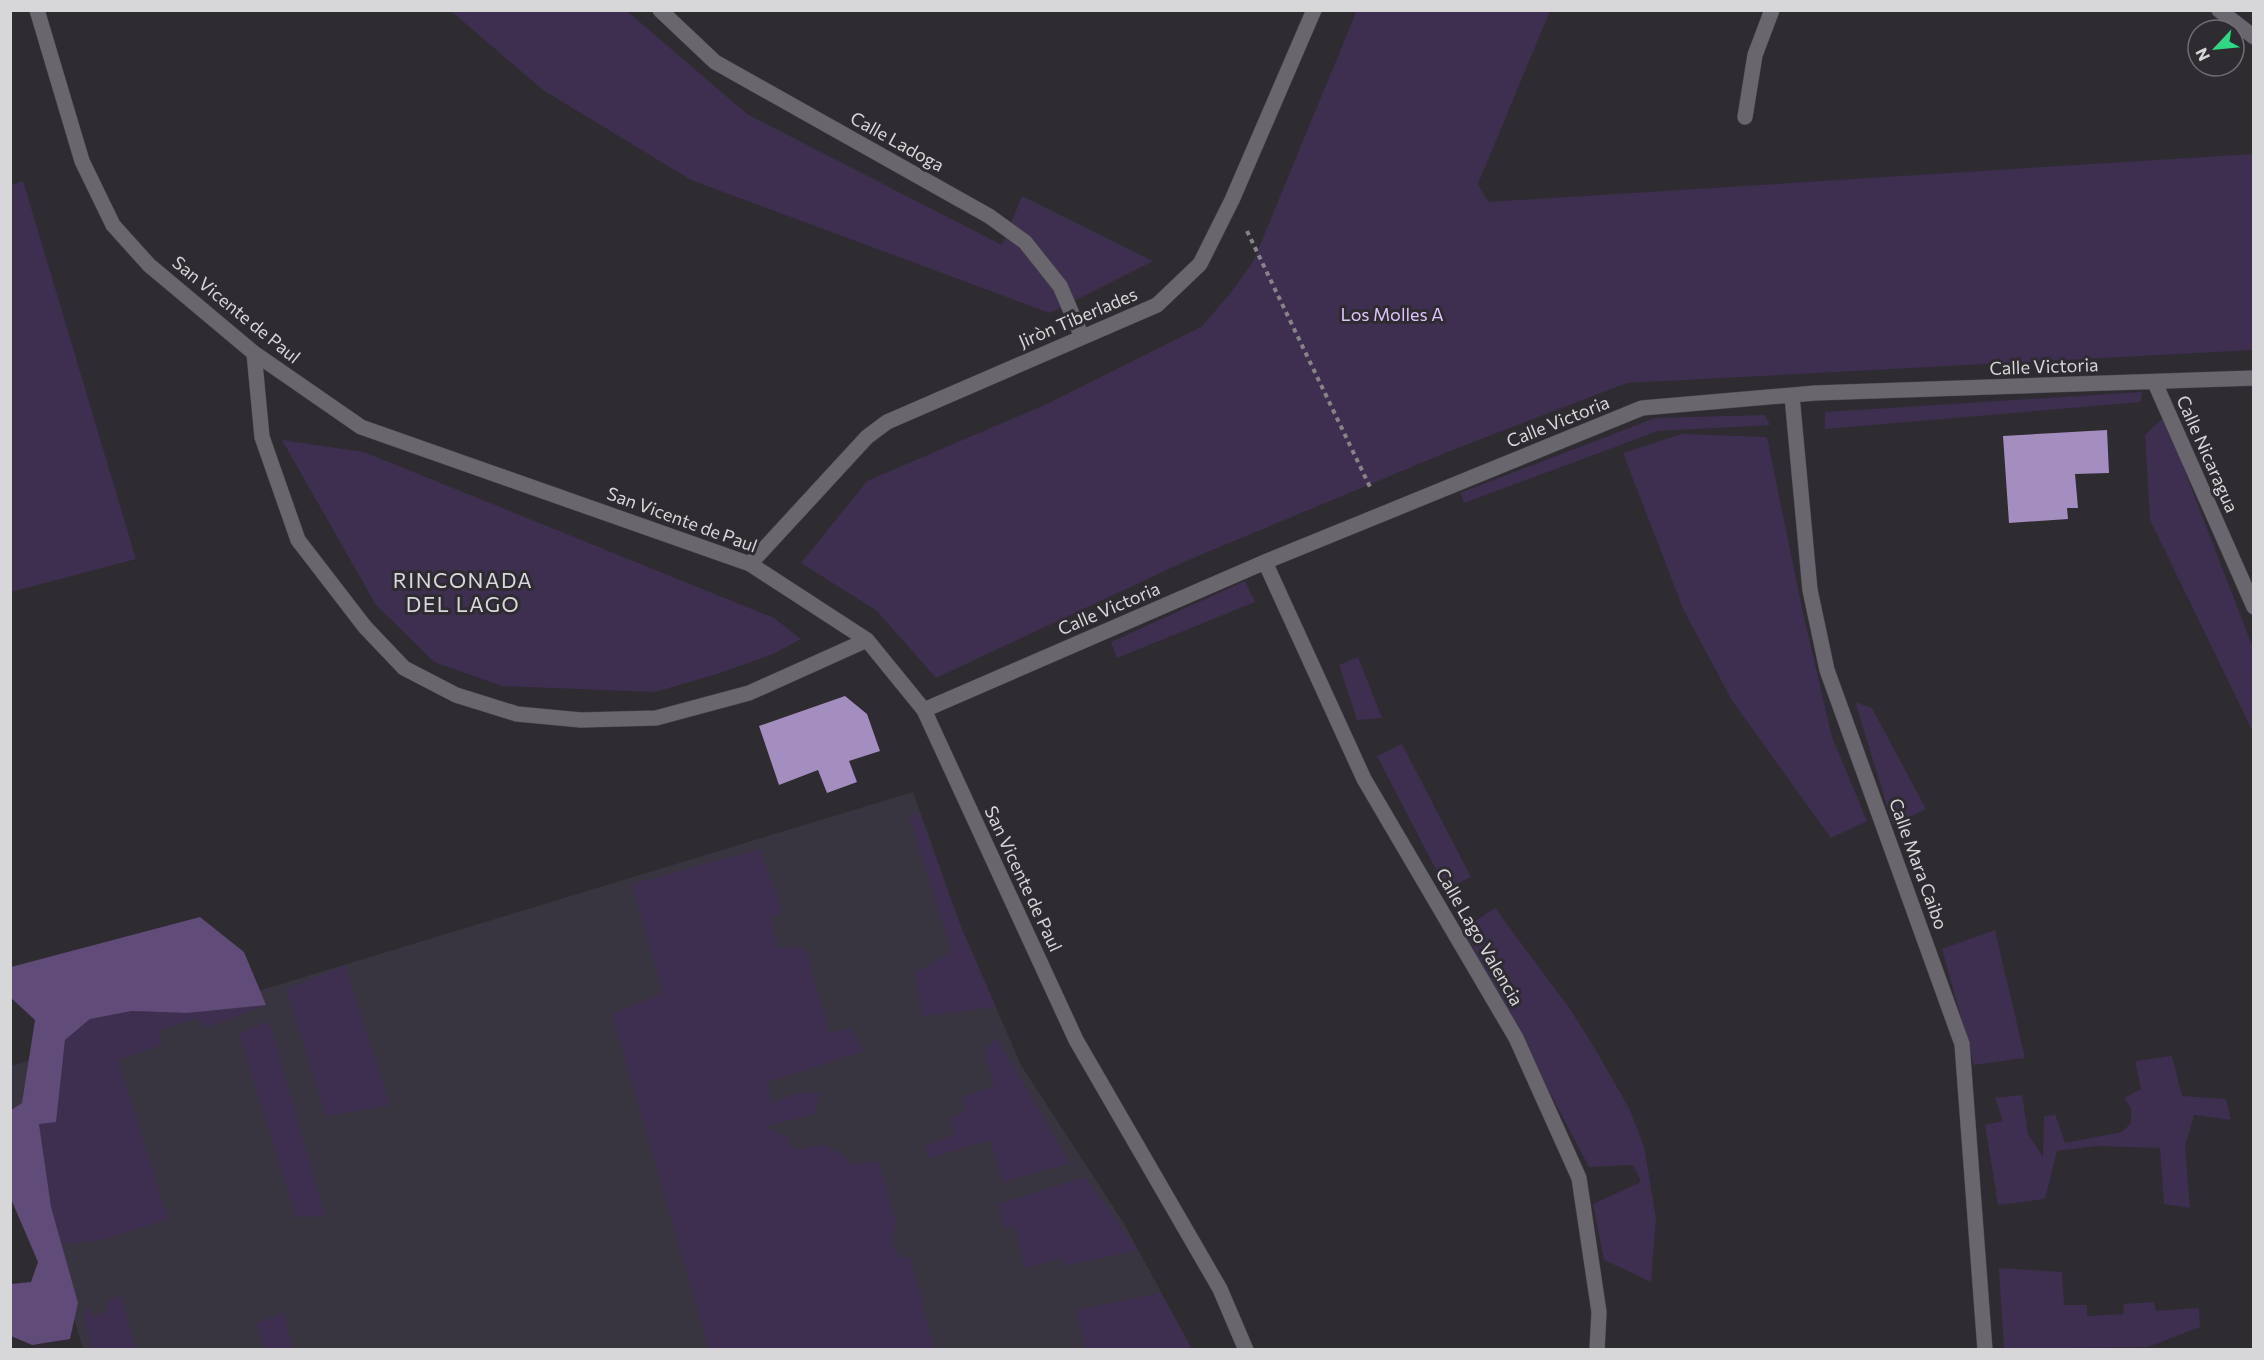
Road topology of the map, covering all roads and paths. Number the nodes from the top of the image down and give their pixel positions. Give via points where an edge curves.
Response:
1 (37, 10) edge
2 (660, 10) edge
3 (1314, 10) edge
4 (1772, 10) edge
5 (2219, 10) edge
6 (2253, 37) edge
7 (1745, 117) dead end
8 (1232, 200) junction
9 (1082, 337) junction
10 (254, 353) junction
11 (2253, 378) edge
12 (2155, 383) junction
13 (1792, 396) junction
14 (1383, 514) junction
15 (1265, 562) junction
16 (750, 564) junction
17 (2253, 607) edge
18 (867, 640) junction
19 (924, 710) junction
20 (1246, 1350) edge
21 (1597, 1350) edge
22 (1985, 1350) edge

1 - 10 street, San Vicente de Paul via 82,161 113,225 149,265
2 - 9 street, Calle Ladoga via 715,62 989,216 1025,242 1060,286
3 - 8 street, Jiròn Tiberlades
4 - 7 street via 1755,55
5 - 6 street
8 - 9 street, Jiròn Tiberlades via 1200,264 1157,305
8 - 14 path
9 - 16 street, Jiròn Tiberlades via 886,422 867,437
10 - 16 street, San Vicente de Paul via 361,427
10 - 18 street via 261,437 298,540 365,627 404,668 456,695 517,714 581,720 656,718 749,693
11 - 12 street, Calle Victoria
12 - 13 street, Calle Victoria
12 - 17 street, Calle Nicaragua
13 - 14 street, Calle Victoria via 1642,408
13 - 22 street, Calle Mara Caibo via 1810,590 1827,670 1962,1044
14 - 15 street, Calle Victoria
15 - 19 street, Calle Victoria
15 - 21 street, Calle Lago Valencia via 1364,779 1516,1038 1579,1178 1599,1312
16 - 18 street, San Vicente de Paul
18 - 19 street, San Vicente de Paul
19 - 20 street, San Vicente de Paul via 1076,1040 1220,1289

